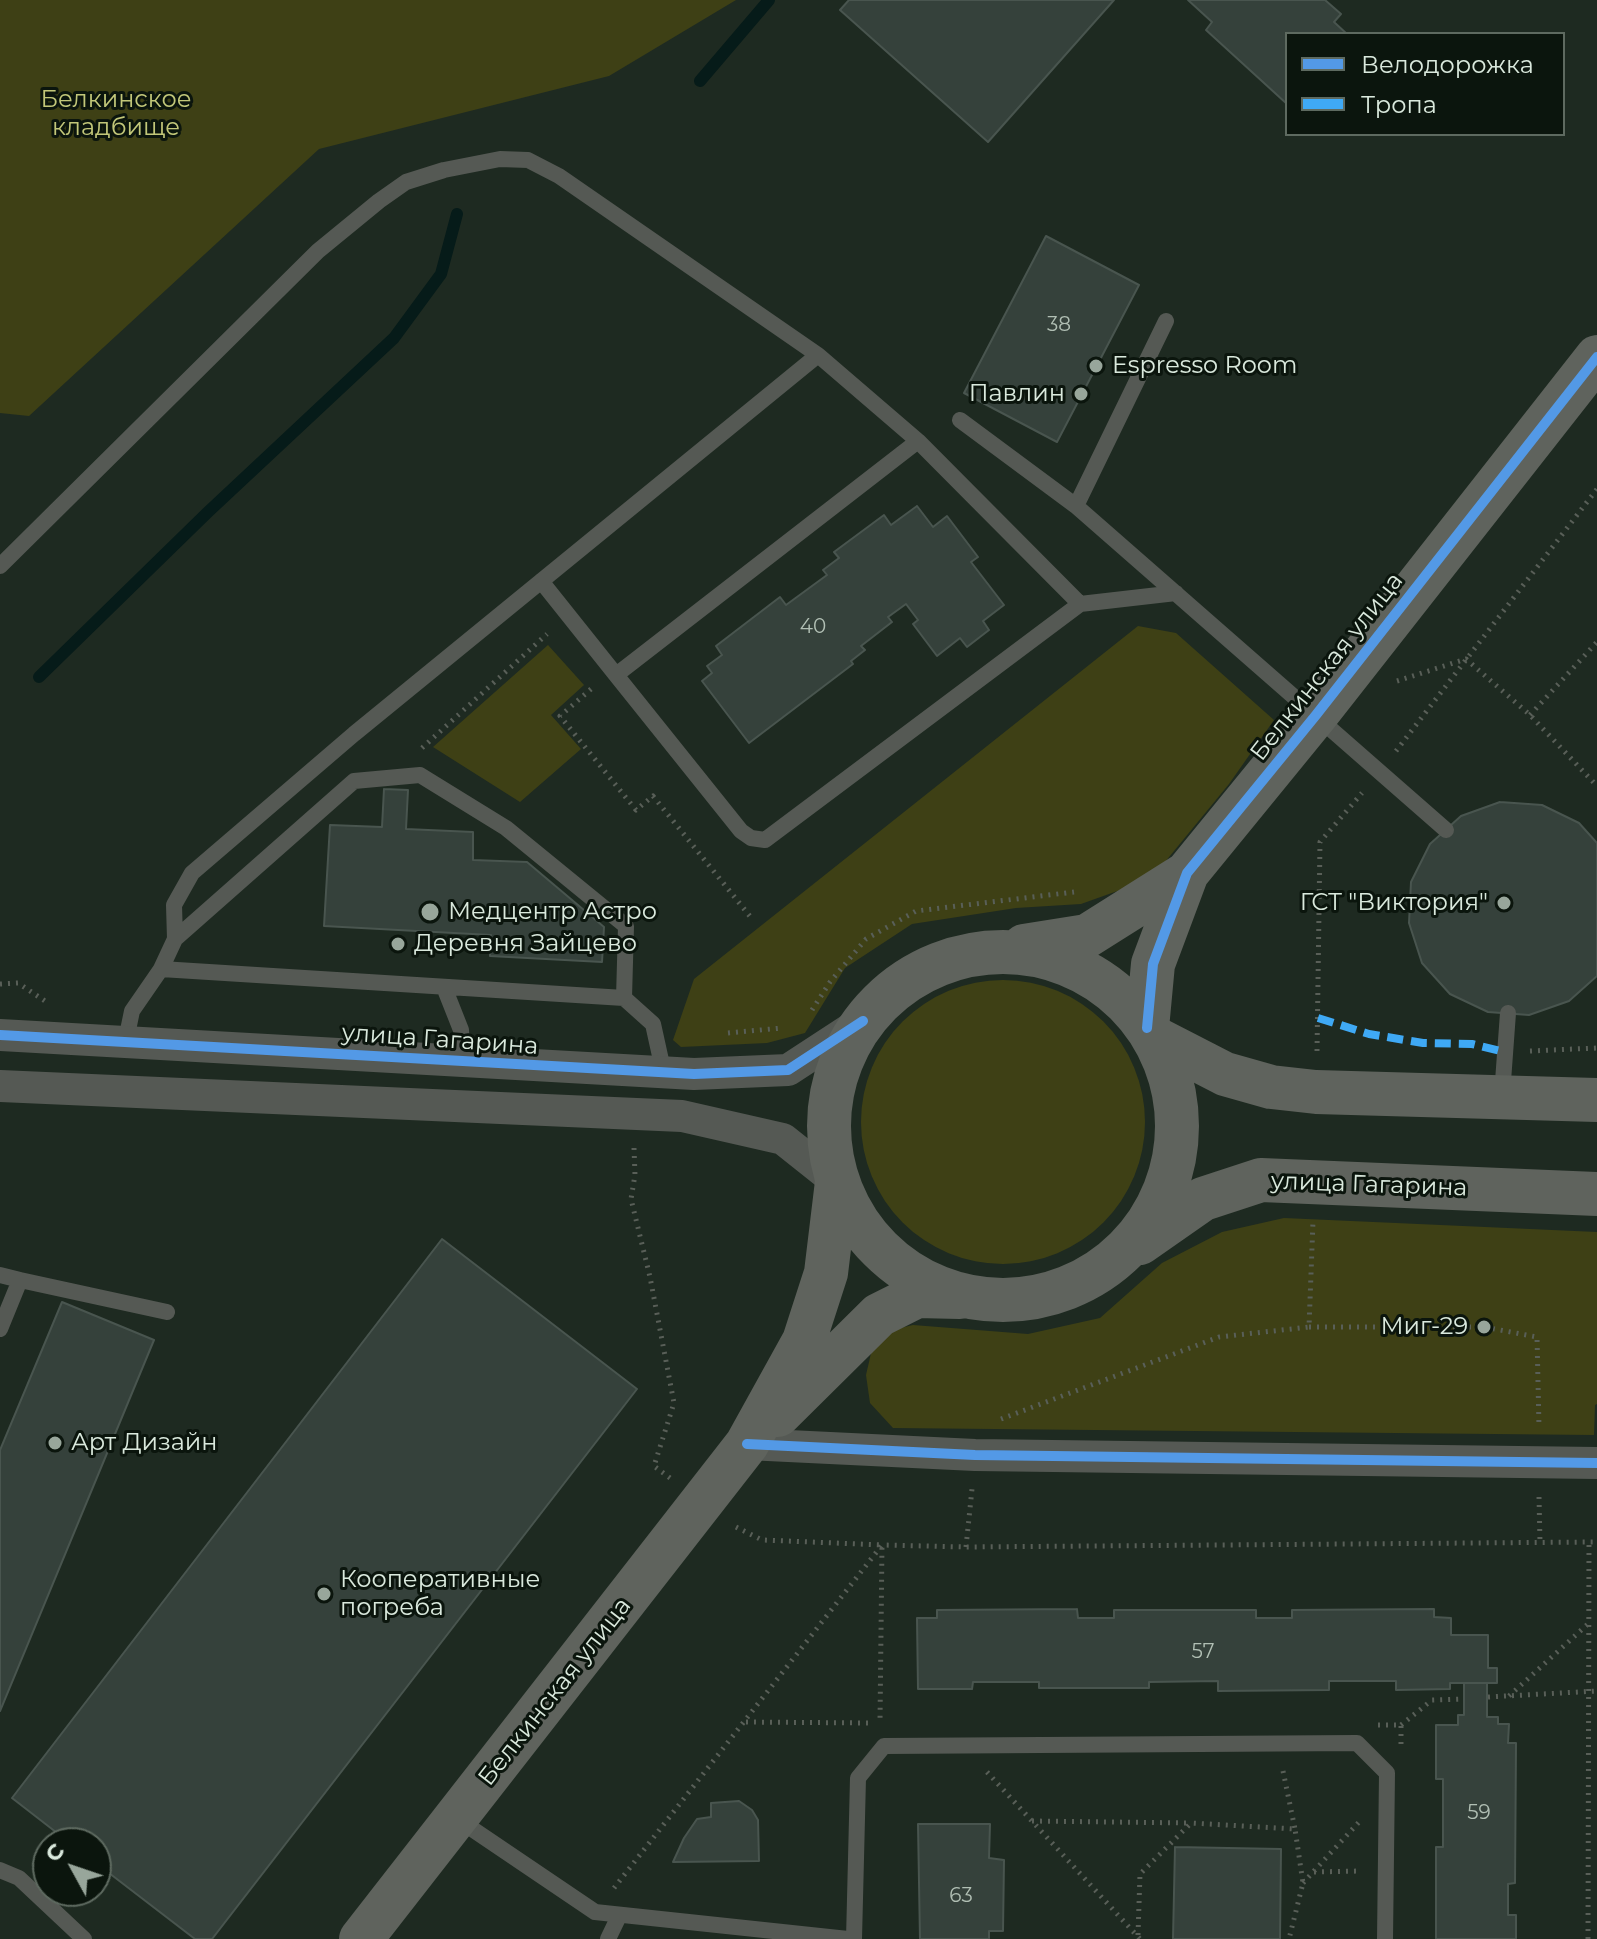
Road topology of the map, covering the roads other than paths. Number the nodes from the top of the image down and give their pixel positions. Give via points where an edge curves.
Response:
1 (1166, 321) dead end
2 (818, 355) junction
3 (1597, 357) edge
4 (960, 420) dead end
5 (918, 441) junction
6 (1076, 506) junction
7 (0, 566) edge
8 (541, 581) junction
9 (1176, 593) junction
10 (1080, 604) junction
11 (616, 675) junction
12 (1316, 715) junction
13 (1446, 830) dead end
14 (1187, 873) junction
15 (175, 939) junction
16 (980, 953) junction
17 (161, 969) junction
18 (444, 987) junction
19 (624, 998) junction
20 (1508, 1013) dead end
21 (863, 1021) junction
22 (1151, 1033) junction
23 (0, 1035) edge
24 (126, 1040) junction
25 (463, 1061) junction
26 (664, 1074) junction
27 (0, 1086) edge
28 (1502, 1097) junction
29 (1597, 1100) edge
30 (837, 1182) junction
31 (1597, 1194) edge
32 (1115, 1260) junction
33 (0, 1275) edge
34 (20, 1280) junction
35 (970, 1297) junction
36 (167, 1312) dead end
37 (0, 1329) edge
38 (747, 1444) junction
39 (1597, 1463) edge
40 (456, 1818) junction
41 (0, 1870) edge
42 (619, 1916) junction
43 (84, 1939) edge
44 (361, 1939) edge
45 (608, 1939) edge
46 (851, 1939) edge
47 (1385, 1939) edge

1 - 6 lane
2 - 5 lane
2 - 7 lane via 559,176 528,160 500,159 444,170 406,182 318,251
2 - 8 lane
3 - 12 main road, Белкинская улица
4 - 6 lane
5 - 10 lane
5 - 11 lane
6 - 9 lane
8 - 11 lane
8 - 15 lane via 192,873 174,905
9 - 10 lane
9 - 12 lane
10 - 11 lane via 765,840 741,831
12 - 13 lane
12 - 14 main road, Белкинская улица
14 - 16 main road, Белкинская улица via 1087,936
14 - 22 main road, Белкинская улица via 1153,964
15 - 17 lane
15 - 19 lane via 354,781 420,775 506,828 626,926
16 - 21 main road via 935,965 895,988
16 - 22 main road via 1031,953 1080,969 1123,998
17 - 18 lane
17 - 24 lane via 132,1011
18 - 19 lane
18 - 25 lane via 461,1030
19 - 26 lane via 653,1024
20 - 28 lane
21 - 26 street, улица Гагарина via 788,1070
21 - 30 main road via 842,1058 830,1098 829,1140
22 - 28 main road via 1225,1074 1271,1087
22 - 32 main road via 1175,1095 1175,1156 1154,1214
23 - 24 street, улица Гагарина
24 - 25 street, улица Гагарина
25 - 26 street, улица Гагарина
27 - 30 street via 682,1116 783,1139
28 - 29 main road
30 - 35 main road via 858,1223 888,1257 927,1283
30 - 38 main road, Белкинская улица via 826,1273 804,1341
31 - 32 main road, улица Гагарина via 1261,1180 1203,1199
32 - 35 main road via 1071,1287 1022,1300
33 - 34 lane
34 - 36 lane
34 - 37 lane
35 - 38 main road, Белкинская улица via 917,1296 879,1315
38 - 39 street via 975,1455
38 - 40 main road, Белкинская улица
40 - 42 lane via 595,1912
40 - 44 main road, Белкинская улица
41 - 43 lane via 19,1878
42 - 45 lane
42 - 46 lane
46 - 47 lane via 858,1778 884,1746 1277,1743 1357,1743 1387,1773

